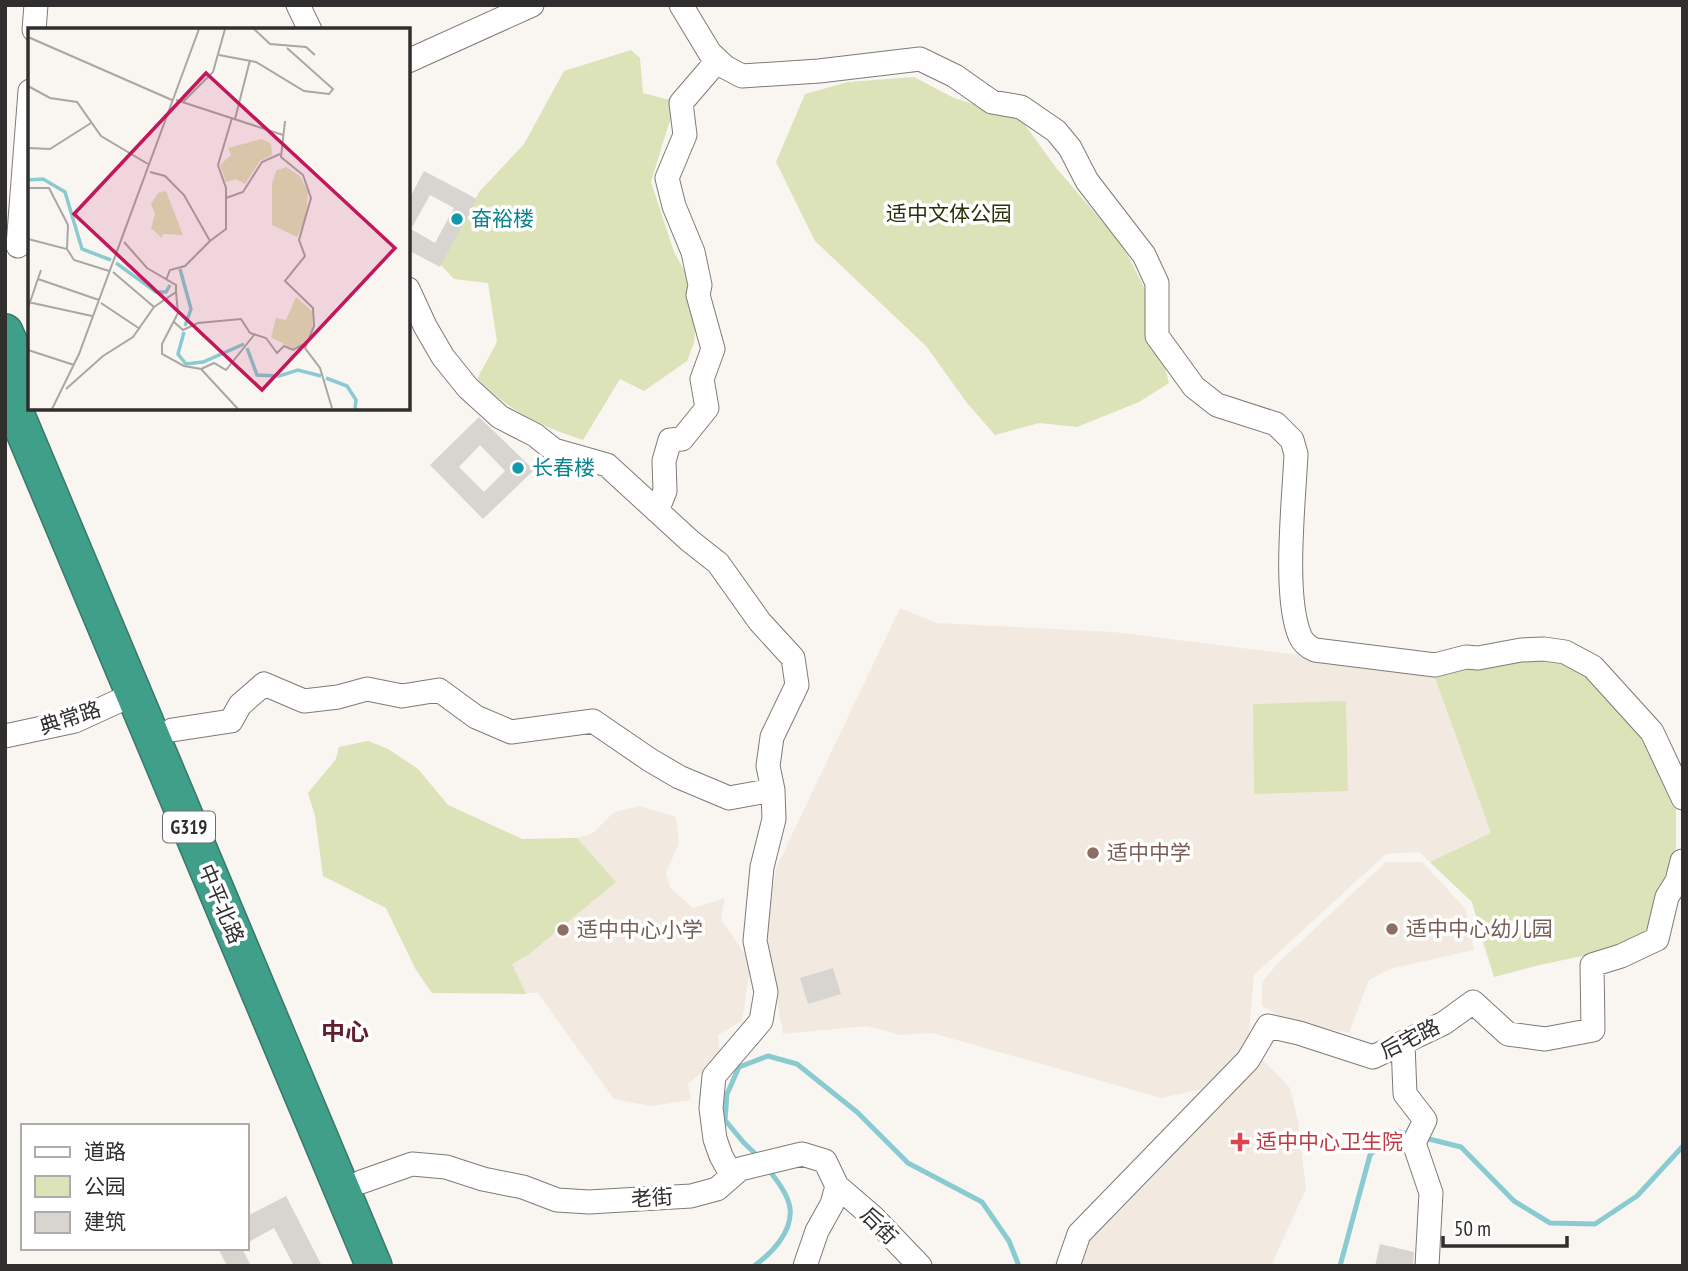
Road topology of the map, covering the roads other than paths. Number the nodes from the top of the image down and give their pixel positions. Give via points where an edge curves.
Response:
1 (36, 5) edge
2 (298, 5) edge
3 (532, 5) edge
4 (681, 5) edge
5 (34, 28) edge
6 (309, 28) edge
7 (410, 60) edge
8 (717, 61) junction
9 (28, 117) edge
10 (18, 247) edge
11 (410, 293) edge
12 (5, 332) edge
13 (28, 385) edge
14 (5, 387) edge
15 (38, 410) edge
16 (657, 510) junction
17 (134, 694) junction
18 (172, 730) junction
19 (5, 736) edge
20 (773, 790) junction
21 (1683, 798) edge
22 (1683, 860) edge
23 (1403, 1044) junction
24 (732, 1176) junction
25 (362, 1182) junction
26 (837, 1186) junction
27 (374, 1266) edge
28 (397, 1266) edge
29 (805, 1266) edge
30 (920, 1266) edge
31 (1068, 1266) edge
32 (1427, 1266) edge

1 - 5 street
2 - 6 street
3 - 7 street
4 - 8 street
8 - 16 street via 681,103 685,135 667,178 693,252 698,295 713,349 702,379 707,408 682,439 670,440 664,461 665,491
8 - 21 street via 750,77 920,59 992,102 1021,107 1056,131 1087,181 1144,255 1157,284 1157,336 1194,387 1217,405 1276,424 1292,440 1296,454 1292,596 1304,642 1315,650 1435,665 1521,650 1565,653 1593,667 1652,732
9 - 10 street
11 - 16 street via 443,357 500,417 554,450 607,465
12 - 13 highway
14 - 17 highway, 中平北路 / G319
15 - 18 highway, G319
16 - 20 street via 718,563 760,622 793,658 797,685 772,737 768,766
17 - 19 street, 典常路 via 75,721
17 - 27 highway, 中平北路 / G319
18 - 20 street via 231,721 240,705 264,684 304,701 367,689 402,695 439,690 476,717 511,732 593,721 679,777 729,798
18 - 25 highway, G319
20 - 24 street via 774,819 762,867 755,941 765,992 761,1021 714,1076 711,1108 715,1139
22 - 23 street, 后宅路 via 1667,897 1657,939 1592,965 1593,1030 1545,1039 1508,1034 1473,1002
23 - 31 street, 后宅路 via 1373,1057 1268,1026 1248,1060 1079,1234
23 - 32 street via 1405,1094 1425,1120 1414,1143 1431,1193
24 - 25 street, 老街 via 717,1189 691,1196 589,1202 557,1200 446,1167 412,1164
24 - 26 street, 老街 via 740,1169 802,1154 825,1161
25 - 28 highway, G319
26 - 29 street
26 - 30 street, 后街

